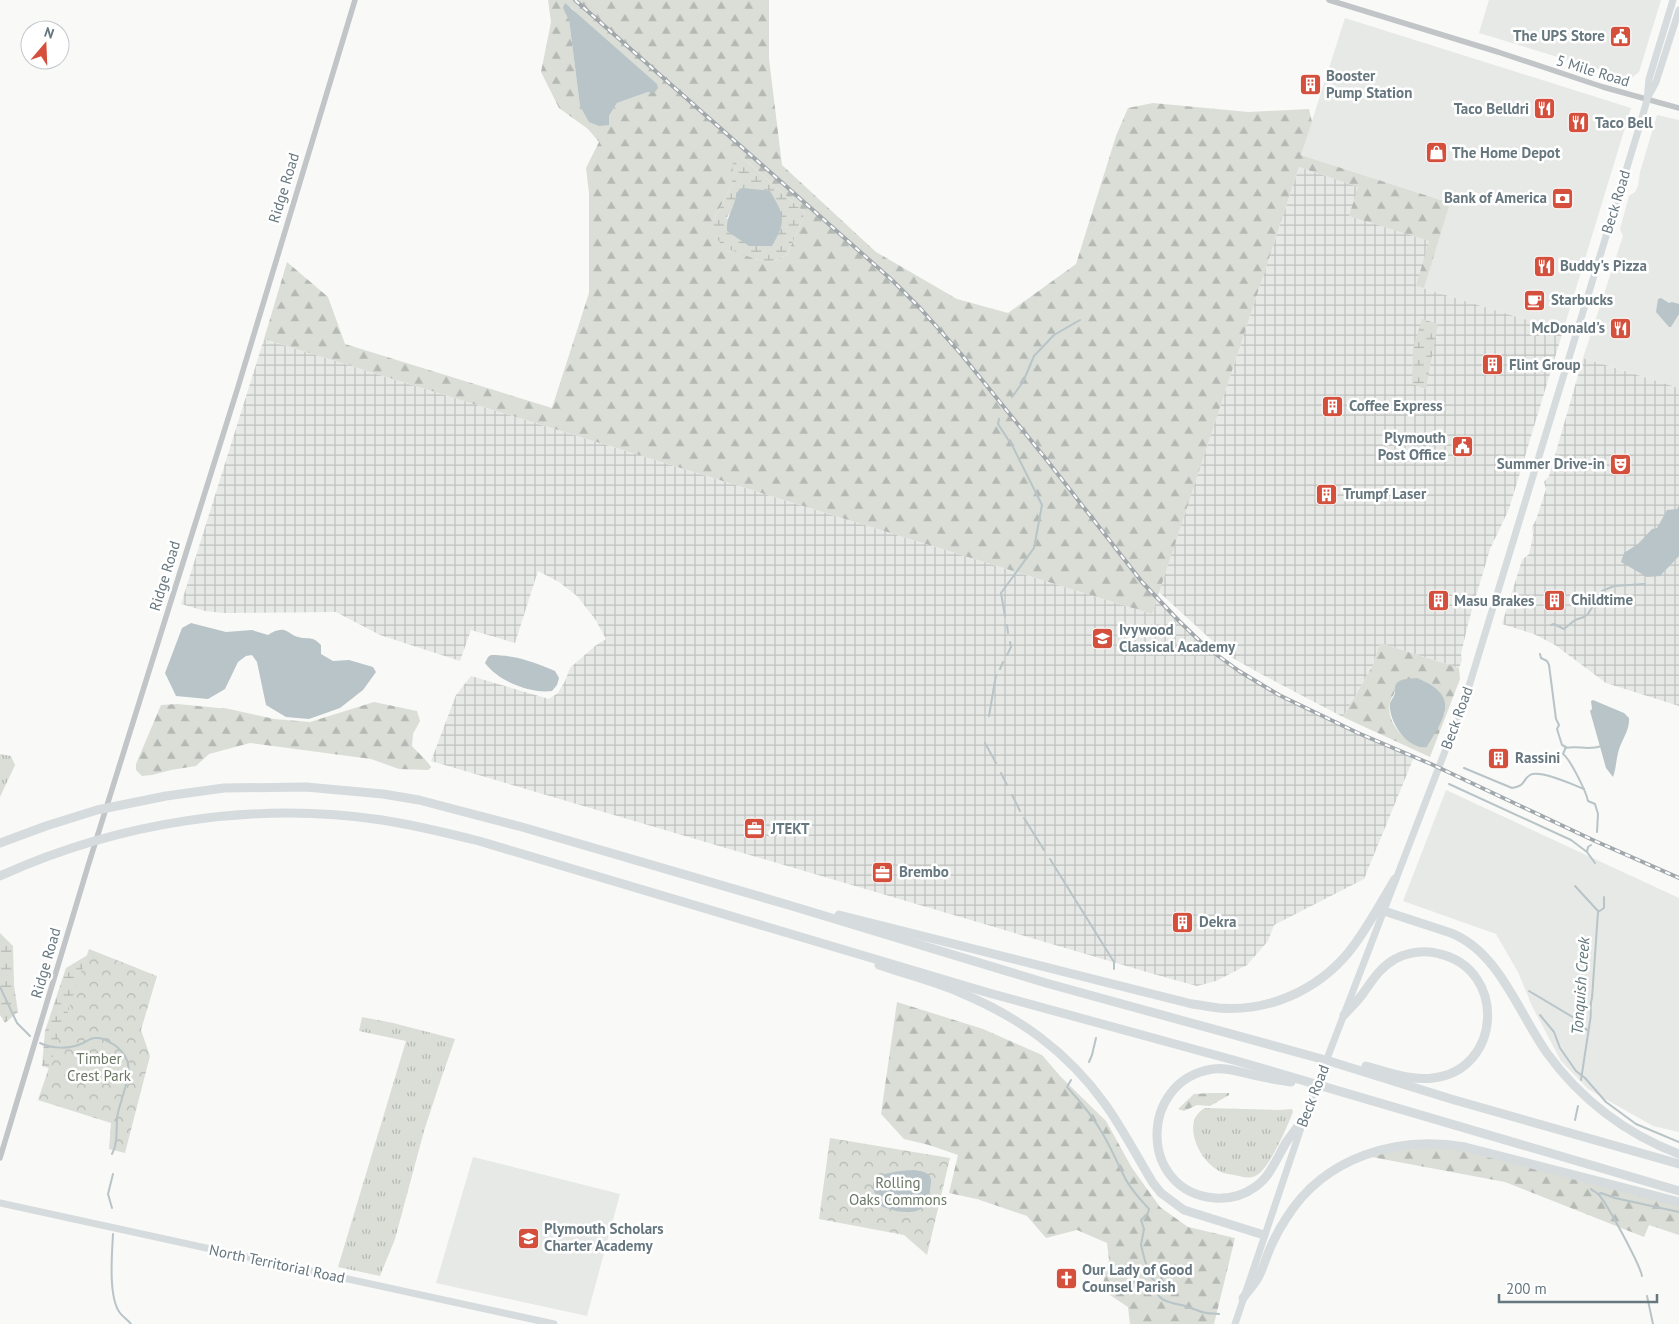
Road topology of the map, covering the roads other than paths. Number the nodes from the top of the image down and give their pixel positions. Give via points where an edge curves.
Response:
1 (355, 0) edge
2 (1329, 0) edge
3 (1673, 0) edge
4 (1679, 10) edge
5 (1647, 100) junction
6 (1679, 108) edge
7 (0, 844) edge
8 (0, 876) edge
9 (1395, 879) junction
10 (792, 906) junction
11 (1384, 910) junction
12 (811, 939) junction
13 (1344, 1015) junction
14 (1329, 1061) junction
15 (1333, 1090) junction
16 (1305, 1116) junction
17 (1679, 1154) edge
18 (0, 1158) edge
19 (1679, 1164) edge
20 (1679, 1191) edge
21 (1679, 1202) edge
22 (0, 1203) edge
23 (1264, 1235) junction
24 (1243, 1298) junction
25 (554, 1324) edge
26 (1234, 1324) edge

1 - 18 street, Ridge Road
2 - 5 street, 5 Mile Road
3 - 5 main road, Beck Road via 1649,80
4 - 5 main road, Beck Road
5 - 6 street, 5 Mile Road
5 - 9 main road, Beck Road via 1470,683
7 - 10 highway via 75,816 166,796 224,788 306,786 438,804
8 - 12 highway via 102,839 174,823 274,812 334,815 411,825 462,837
9 - 10 highway via 1348,953 1320,980 1278,1001 1244,1007 1220,1008 1183,1002
9 - 11 main road, Beck Road
10 - 14 highway via 1046,983
11 - 13 main road, Beck Road
11 - 17 highway via 1451,933 1474,945 1496,969 1550,1057 1581,1092 1623,1126
12 - 15 highway
12 - 23 highway via 956,991 1020,1022 1049,1044 1088,1083 1106,1105 1161,1193 1184,1210
13 - 14 highway via 1387,964 1405,955 1427,952 1453,959 1472,973 1483,989 1488,1015 1485,1035 1474,1056 1460,1068 1439,1077 1406,1077 1353,1063
13 - 16 main road, Beck Road
14 - 19 highway
15 - 16 highway via 1230,1069 1196,1074 1184,1081 1166,1100 1157,1122 1157,1146 1169,1173 1185,1189 1208,1197 1233,1196 1256,1187 1265,1178
15 - 20 highway
16 - 23 main road, Beck Road
21 - 24 highway via 1448,1144 1421,1143 1384,1148 1341,1166 1300,1200 1271,1245 1259,1278
22 - 25 main road, North Territorial Road
23 - 24 main road, Beck Road
24 - 26 main road, Beck Road

